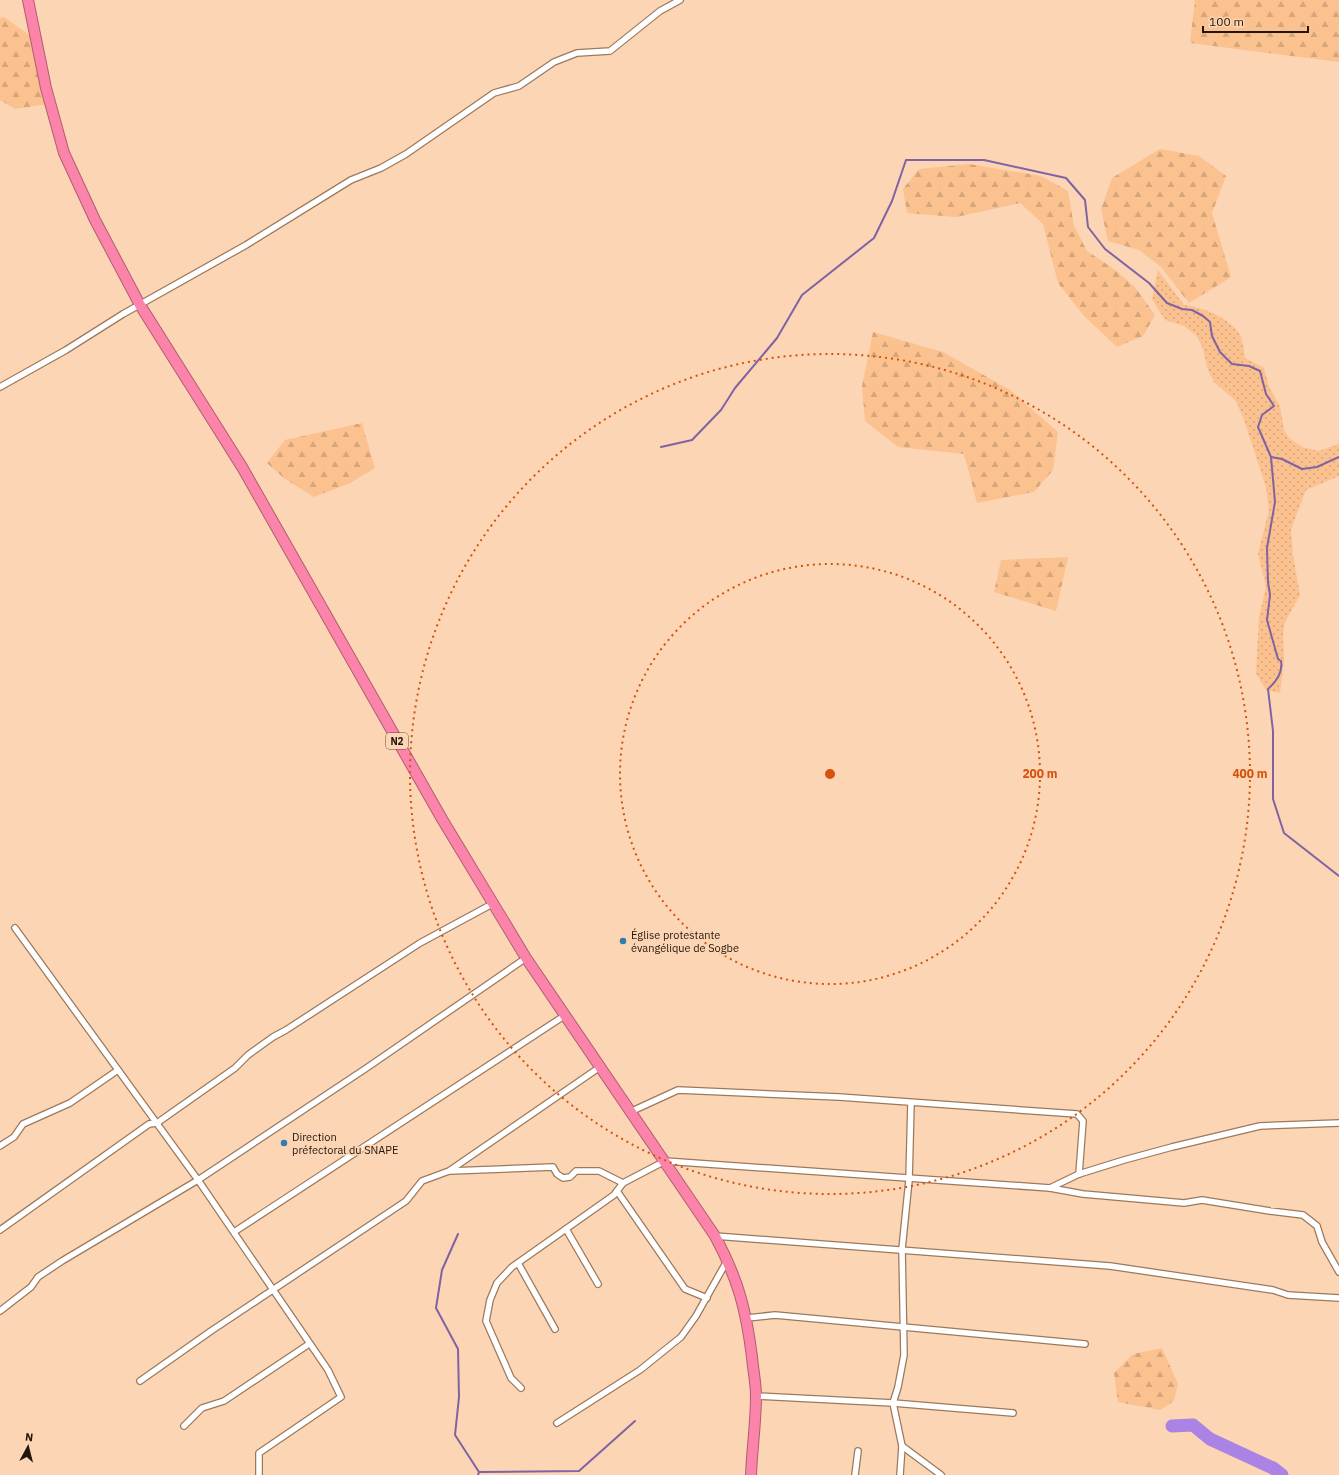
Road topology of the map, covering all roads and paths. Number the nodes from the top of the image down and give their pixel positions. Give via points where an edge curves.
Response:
1 (28, 0) edge
2 (680, 0) edge
3 (140, 305) junction
4 (0, 387) edge
5 (494, 903) junction
6 (15, 928) dead end
7 (526, 958) junction
8 (564, 1016) junction
9 (600, 1067) junction
10 (118, 1070) junction
11 (911, 1103) junction
12 (630, 1112) junction
13 (157, 1123) junction
14 (1339, 1123) edge
15 (0, 1146) edge
16 (665, 1161) junction
17 (449, 1171) junction
18 (1079, 1174) junction
19 (198, 1180) junction
20 (909, 1180) junction
21 (623, 1183) junction
22 (1050, 1188) junction
23 (617, 1191) junction
24 (566, 1229) junction
25 (0, 1230) edge
26 (234, 1232) junction
27 (715, 1236) junction
28 (902, 1249) junction
29 (727, 1259) junction
30 (518, 1262) junction
31 (1339, 1272) edge
32 (598, 1284) dead end
33 (273, 1289) junction
34 (707, 1298) junction
35 (1339, 1298) edge
36 (0, 1311) edge
37 (747, 1318) junction
38 (905, 1328) junction
39 (555, 1329) dead end
40 (309, 1344) junction
41 (1085, 1344) dead end
42 (140, 1381) dead end
43 (521, 1388) dead end
44 (756, 1396) junction
45 (893, 1403) junction
46 (1013, 1413) dead end
47 (557, 1423) dead end
48 (184, 1426) dead end
49 (902, 1446) junction
50 (858, 1451) dead end
51 (259, 1475) edge
52 (751, 1475) edge
53 (855, 1475) edge
54 (900, 1475) edge
55 (941, 1475) edge

1 - 3 highway, N2 via 46,88 64,153 95,220
2 - 3 street via 660,11 610,51 577,53 554,62 519,86 494,93 406,154 351,180 246,245
3 - 4 street
3 - 5 highway, N2 via 242,467 438,812
5 - 7 highway, N2
5 - 13 street via 420,943 273,1037 235,1068
6 - 10 street
7 - 8 highway, N2
7 - 19 street
8 - 9 highway, N2
8 - 26 street
9 - 12 highway, N2
9 - 17 street
10 - 13 street
10 - 15 street via 70,1102 23,1124 14,1137
11 - 12 street via 768,1093 678,1090
11 - 18 street via 1077,1114 1084,1121
11 - 20 street
12 - 16 highway, N2
13 - 19 street
13 - 25 street via 149,1124
14 - 18 street via 1260,1126 1172,1147
16 - 20 street
16 - 21 street
16 - 27 highway, N2
17 - 21 street via 553,1167 563,1178 570,1177 576,1171 599,1171
17 - 33 street via 422,1181 406,1201
18 - 22 street
19 - 26 street
19 - 36 street via 62,1261 38,1277 31,1287
20 - 22 street
20 - 28 street
21 - 23 street
22 - 31 street via 1083,1194 1184,1203 1202,1200 1303,1215 1317,1226 1322,1242
23 - 24 street
23 - 34 street via 684,1289
24 - 30 street
24 - 32 street
26 - 33 street
27 - 28 street
27 - 29 highway, N2
28 - 35 street via 1110,1266 1273,1290 1288,1295
28 - 38 street
29 - 34 street via 726,1266
29 - 37 highway, N2
30 - 39 street
30 - 43 street via 497,1283 486,1321 511,1378
33 - 40 street
33 - 42 street
34 - 47 street via 681,1336 640,1370
37 - 38 street via 775,1315
37 - 44 highway, N2
38 - 41 street
38 - 45 street via 904,1355
40 - 48 street via 224,1401 202,1408
40 - 51 street via 328,1370 341,1397 259,1452
44 - 45 street
44 - 52 highway, N2
45 - 46 street
45 - 49 street
49 - 54 street
49 - 55 street
50 - 53 street

